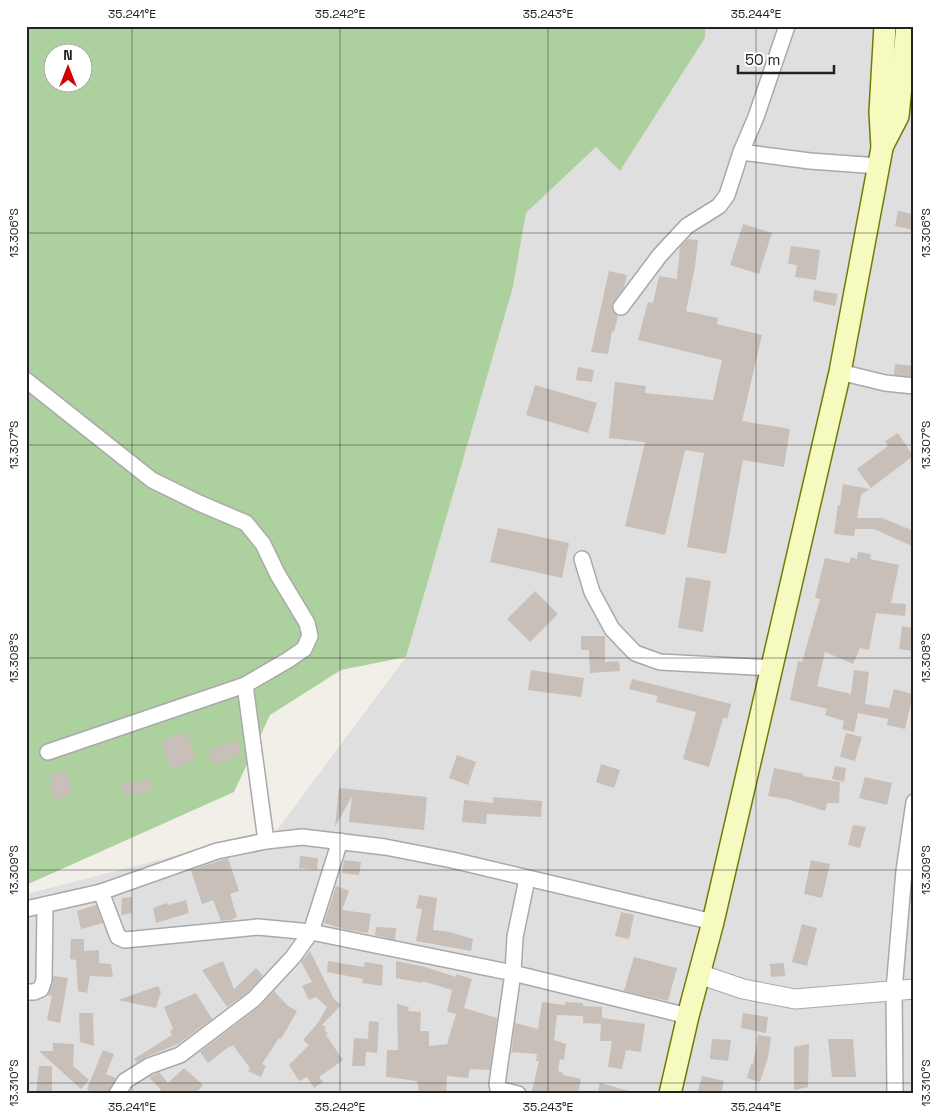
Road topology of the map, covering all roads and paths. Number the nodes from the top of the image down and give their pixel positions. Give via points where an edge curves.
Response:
1 (787, 26) edge
2 (884, 26) edge
3 (907, 26) edge
4 (741, 152) junction
5 (880, 157) junction
6 (621, 307) dead end
7 (840, 372) junction
8 (26, 380) edge
9 (914, 386) edge
10 (582, 560) dead end
11 (772, 668) junction
12 (245, 685) junction
13 (48, 752) dead end
14 (914, 802) edge
15 (266, 841) junction
16 (340, 841) junction
17 (527, 879) junction
18 (101, 892) junction
19 (45, 905) junction
20 (26, 909) edge
21 (713, 922) junction
22 (311, 932) junction
23 (514, 973) junction
24 (699, 974) junction
25 (914, 989) edge
26 (894, 990) junction
27 (26, 992) edge
28 (688, 1016) junction
29 (118, 1094) edge
30 (518, 1094) edge
31 (670, 1094) edge
32 (895, 1094) edge

1 - 4 street
2 - 5 main road
3 - 5 main road via 898,116
4 - 5 street via 810,161
4 - 6 street via 727,195 719,206 687,226 660,255
5 - 7 main road
7 - 9 street via 885,384
7 - 11 main road
8 - 12 street via 152,480 246,523 263,544 307,623 310,636 304,649
10 - 11 street via 592,592 612,629 635,653 660,662
11 - 21 main road
12 - 13 street
12 - 15 street
14 - 26 street via 904,871
15 - 16 street via 302,837
15 - 18 street via 218,852
16 - 17 street via 442,858
16 - 22 street
17 - 21 street
17 - 23 street via 515,937
18 - 19 street
18 - 22 street via 118,937 125,940 258,926
19 - 20 street
19 - 27 street via 44,980 41,989
21 - 24 main road
22 - 23 street
22 - 29 street via 254,999 180,1055 149,1066 126,1081
23 - 28 street
23 - 30 street via 497,1084 498,1089
24 - 26 street via 743,989 796,998
24 - 28 main road
25 - 26 street
26 - 32 street
28 - 31 main road

